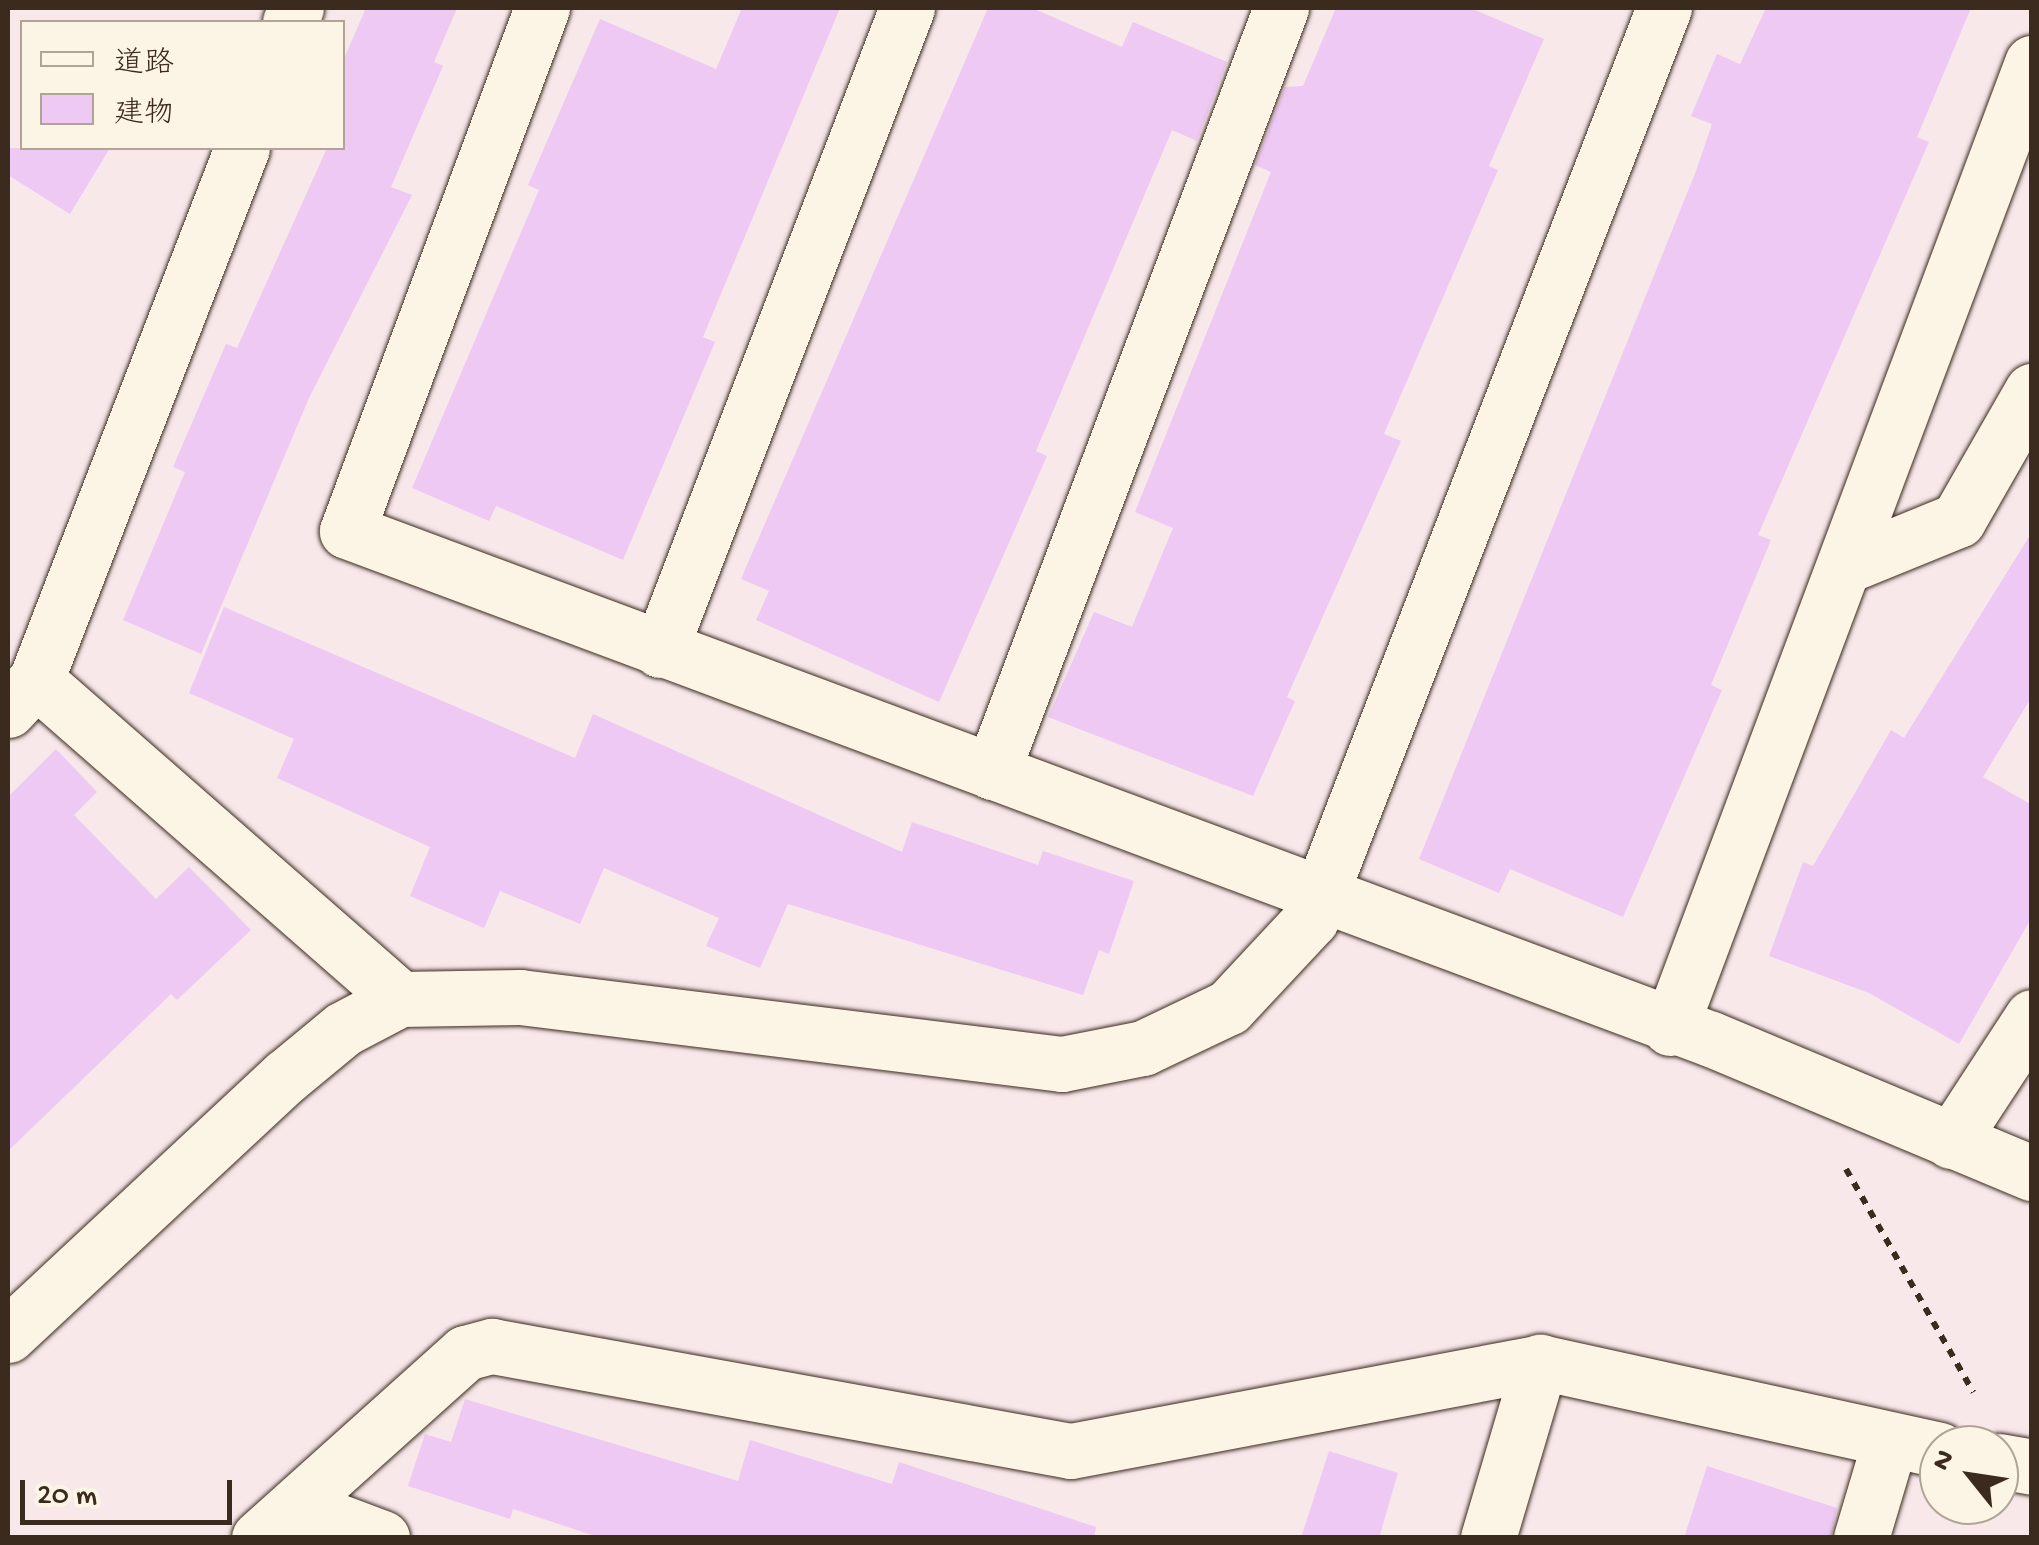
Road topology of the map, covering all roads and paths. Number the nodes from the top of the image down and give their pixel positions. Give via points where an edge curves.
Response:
1 (542, 8) edge
2 (907, 8) edge
3 (1281, 8) edge
4 (1664, 8) edge
5 (2032, 63) edge
6 (241, 150) edge
7 (2032, 391) edge
8 (1845, 566) junction
9 (660, 650) junction
10 (22, 695) edge
11 (992, 772) junction
12 (1322, 893) junction
13 (400, 999) junction
14 (2032, 1017) edge
15 (1670, 1028) junction
16 (1951, 1141) junction
17 (1830, 1154) dead end
18 (2032, 1172) edge
19 (8, 1335) edge
20 (1540, 1362) junction
21 (1992, 1425) edge
22 (1915, 1445) edge
23 (278, 1522) edge
24 (382, 1538) edge
25 (1488, 1538) edge
26 (1861, 1538) edge

1 - 9 street via 347,530
2 - 9 street
3 - 11 street
4 - 12 street
5 - 8 street
6 - 10 street
7 - 8 street via 1958,520
8 - 15 street
9 - 11 street
10 - 13 street
11 - 12 street
12 - 13 street via 1289,948 1229,1008 1143,1048 1062,1064 520,996
12 - 15 street
13 - 19 street via 343,1028 285,1077
14 - 16 street
15 - 16 street
16 - 18 street
17 - 21 path via 1856,1179
20 - 22 street
20 - 23 street via 1070,1451 492,1346 465,1353
20 - 25 street
22 - 26 street
23 - 24 street

